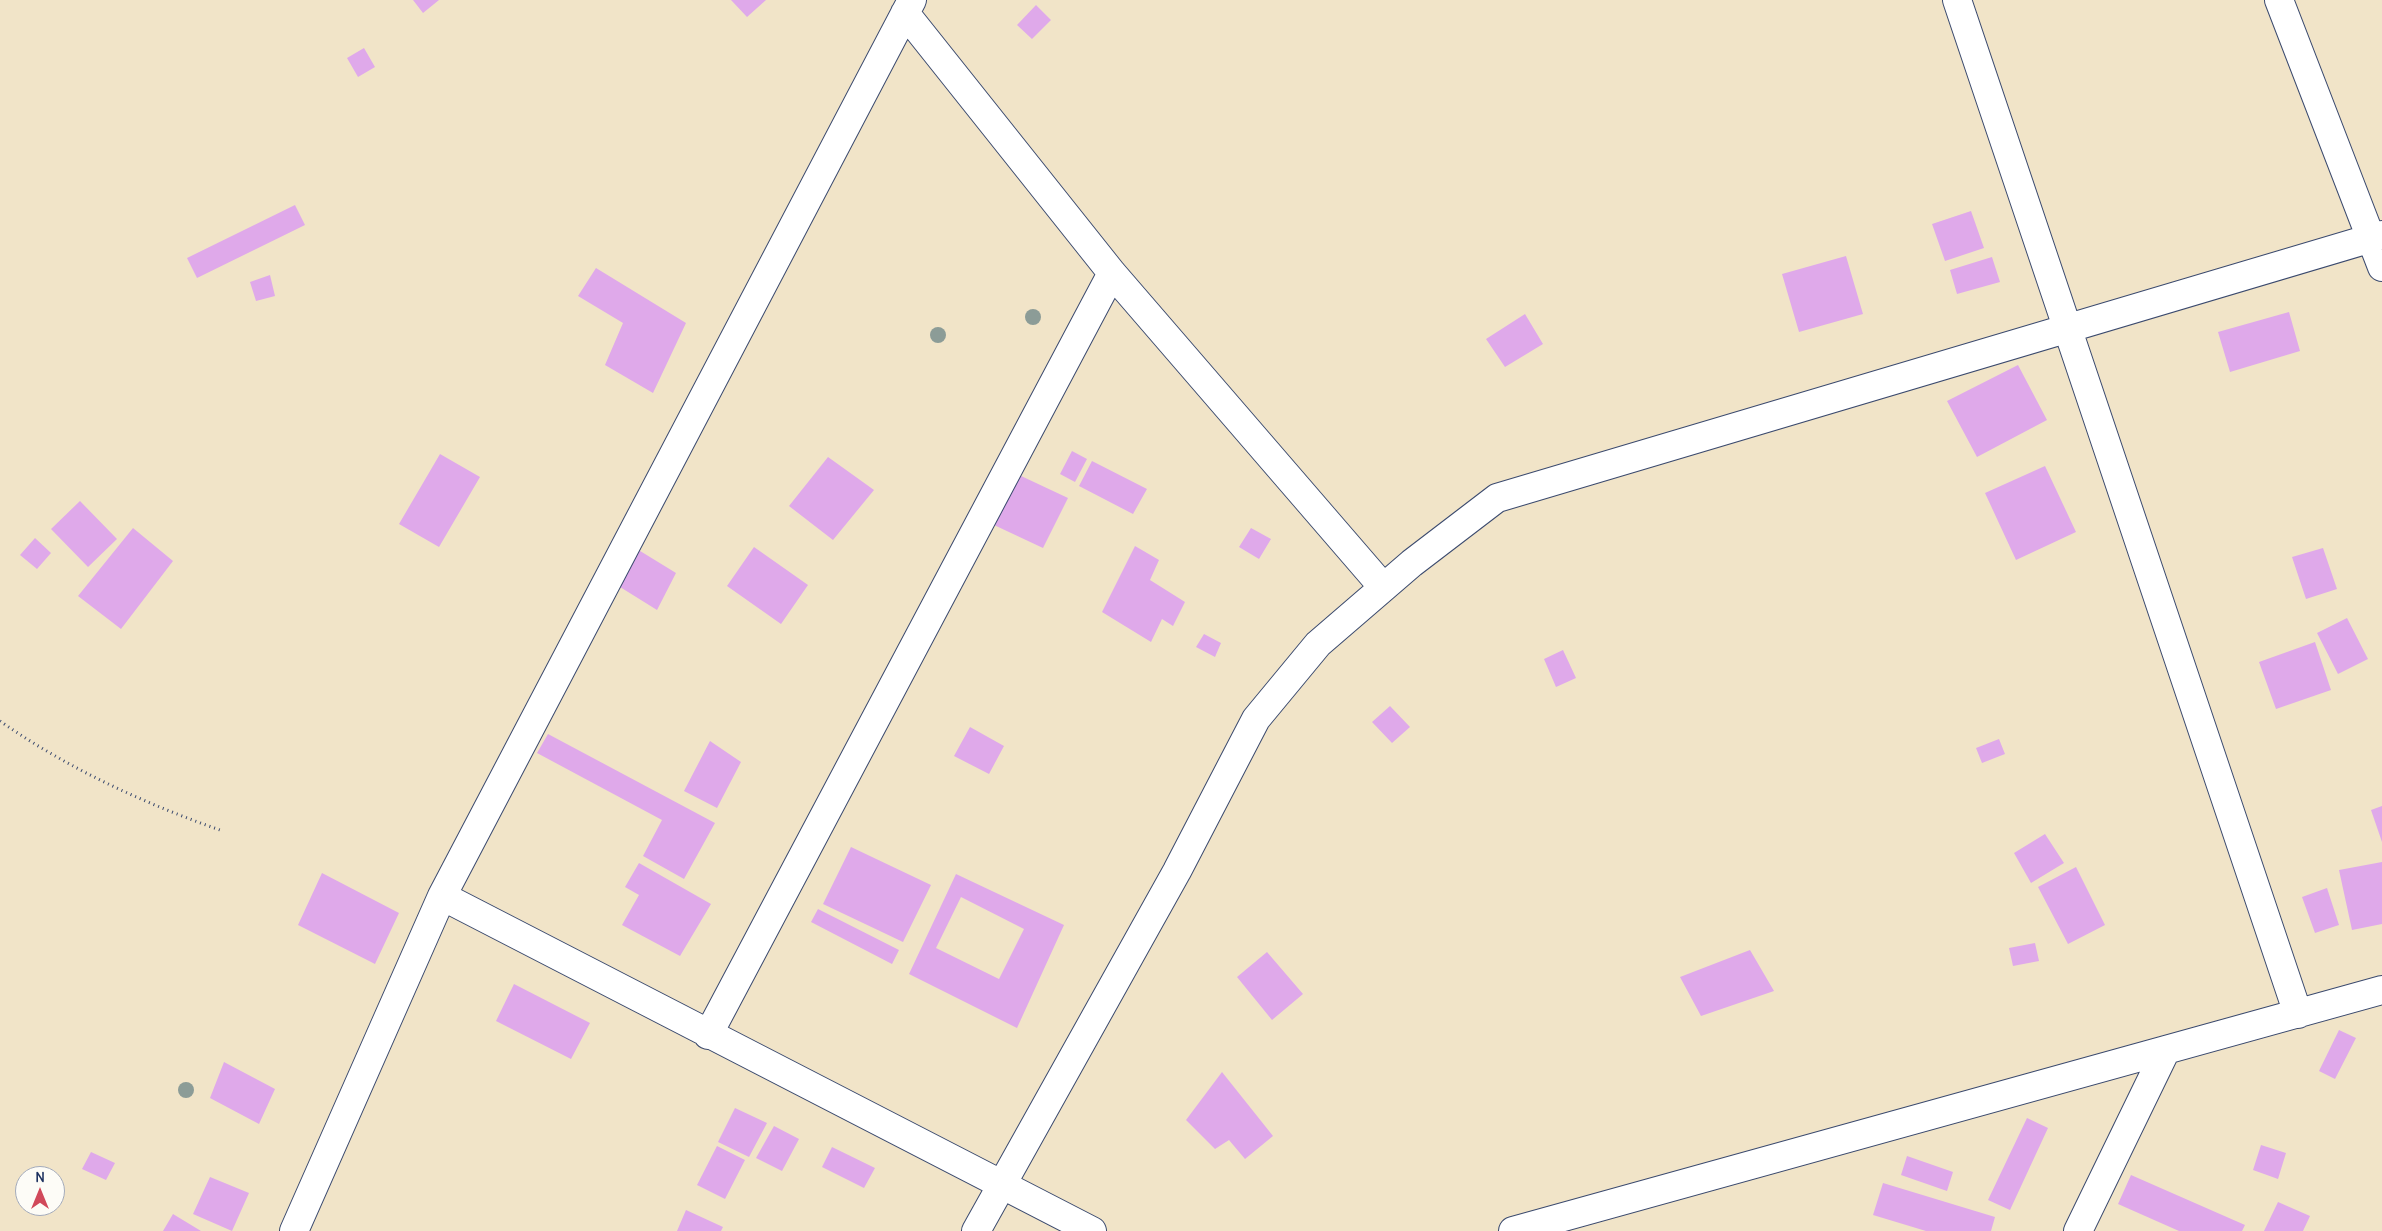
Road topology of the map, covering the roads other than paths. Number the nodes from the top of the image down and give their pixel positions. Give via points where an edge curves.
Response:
1 (1957, 0) edge
2 (2279, 0) edge
3 (908, 6) edge
4 (2376, 236) edge
5 (2382, 267) edge
6 (1112, 273) junction
7 (2068, 330) junction
8 (1383, 587) junction
9 (442, 896) junction
10 (2382, 990) edge
11 (2298, 1014) junction
12 (708, 1035) junction
13 (2166, 1050) junction
14 (1001, 1185) junction
15 (294, 1231) edge
16 (976, 1231) edge
17 (1092, 1231) edge
18 (1513, 1231) edge
19 (2078, 1231) edge

1 - 7 street
2 - 4 street
3 - 6 street
3 - 9 street
4 - 5 street
4 - 7 street
6 - 8 street
6 - 12 street
7 - 8 street via 1497,498
7 - 11 street
8 - 14 street via 1318,644 1256,719 1177,871
9 - 12 street
9 - 15 street
10 - 11 street
11 - 13 street
12 - 14 street
13 - 18 street
13 - 19 street
14 - 16 street
14 - 17 street

